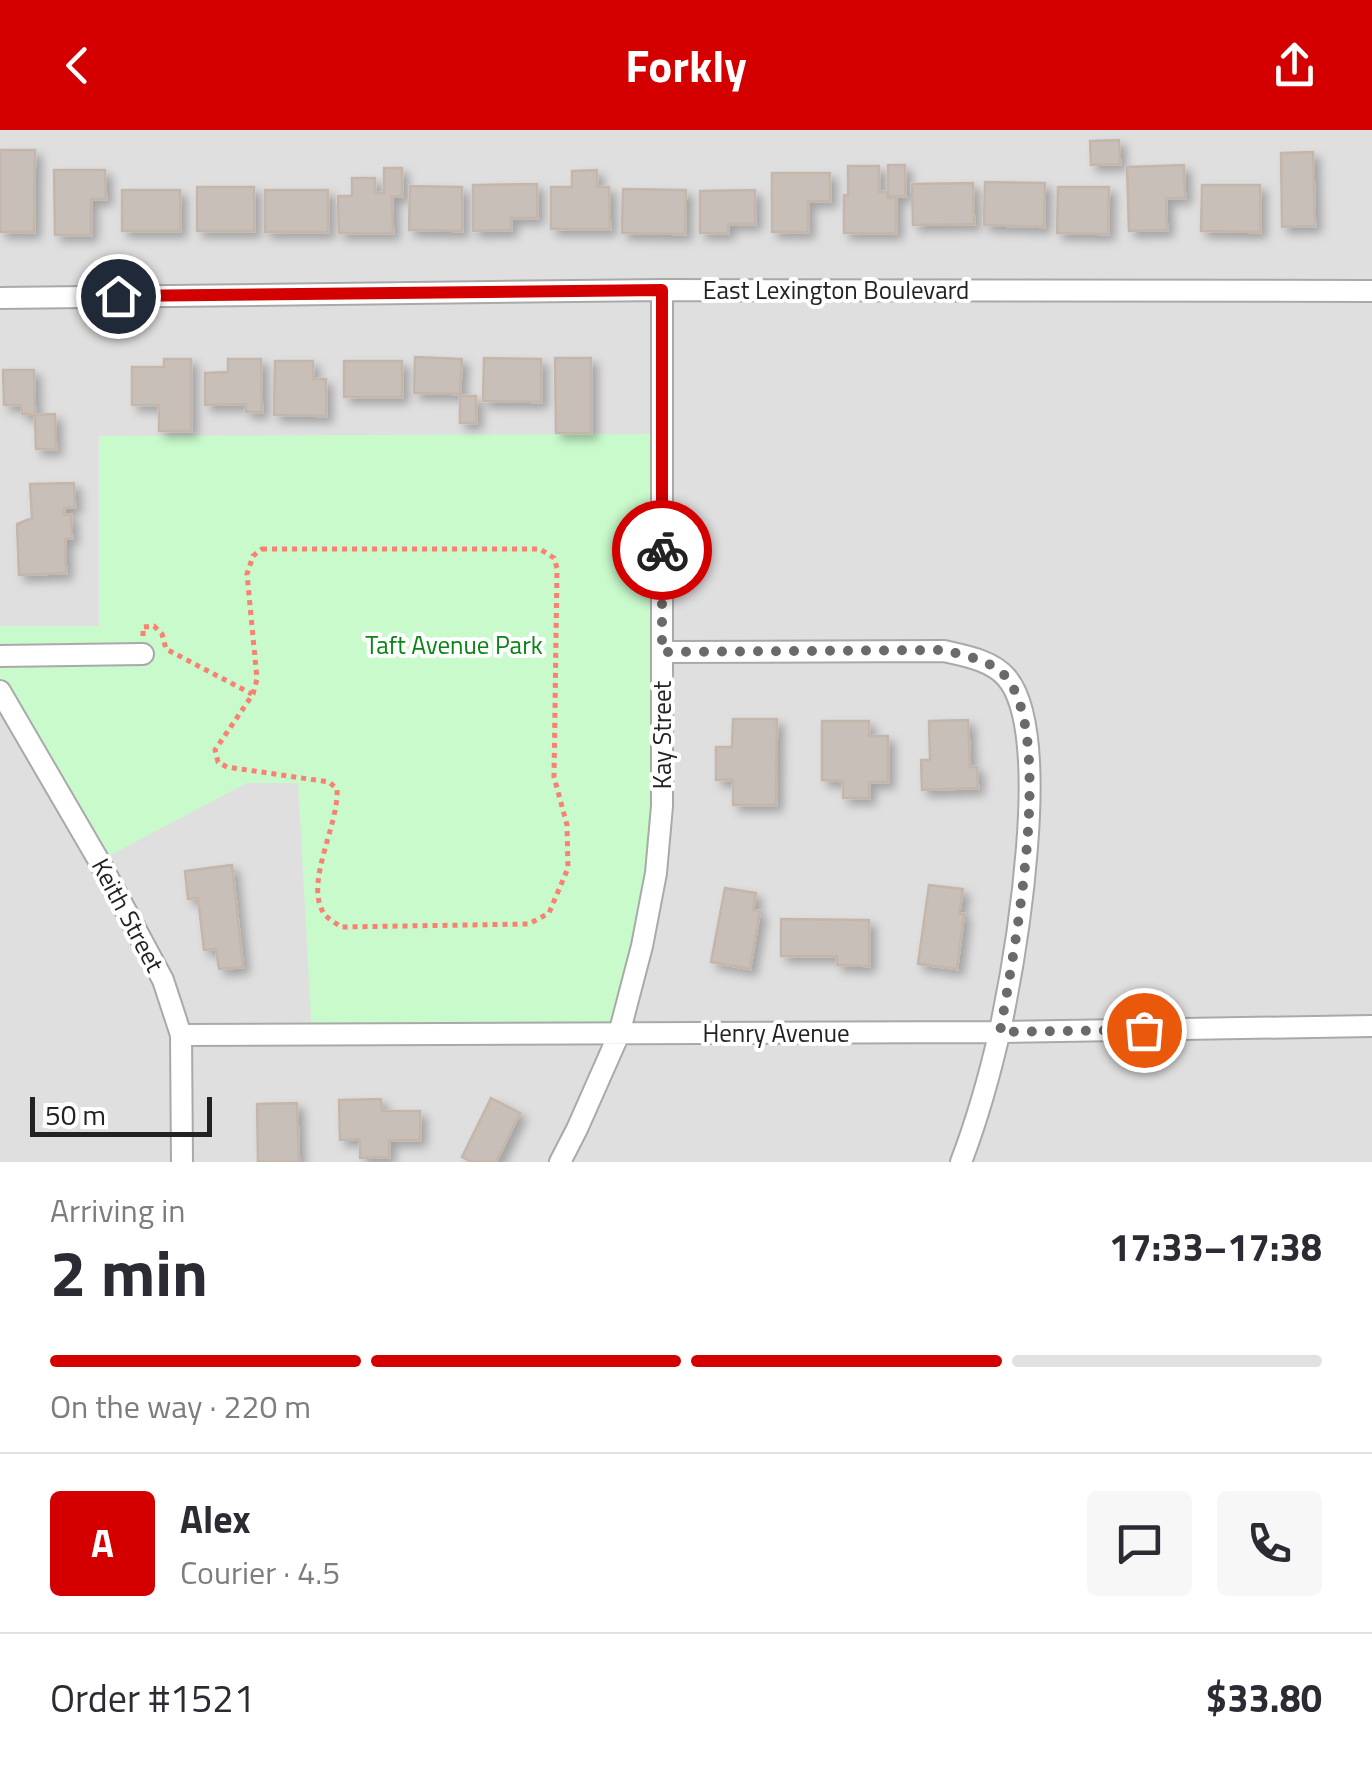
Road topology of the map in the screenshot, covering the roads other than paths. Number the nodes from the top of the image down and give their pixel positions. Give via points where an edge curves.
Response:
1 (662, 290) junction
2 (1372, 291) edge
3 (0, 298) edge
4 (662, 652) junction
5 (143, 654) road end
6 (0, 656) edge
7 (0, 690) edge
8 (1372, 1026) edge
9 (1000, 1032) junction
10 (619, 1034) junction
11 (181, 1035) junction
12 (182, 1162) edge
13 (560, 1162) edge
14 (961, 1162) edge

1 - 2 street, East Lexington Boulevard
1 - 3 street, East Lexington Boulevard
1 - 4 street, Kay Street
4 - 9 street via 944,650 1006,676 1022,706 1030,792 1018,932
4 - 10 street, Kay Street via 656,873
5 - 6 street
7 - 11 street, Keith Street via 163,980
8 - 9 street, Henry Avenue
9 - 10 street, Henry Avenue
9 - 14 street
10 - 11 street, Henry Avenue
10 - 13 street, Kay Street
11 - 12 street, Keith Street

